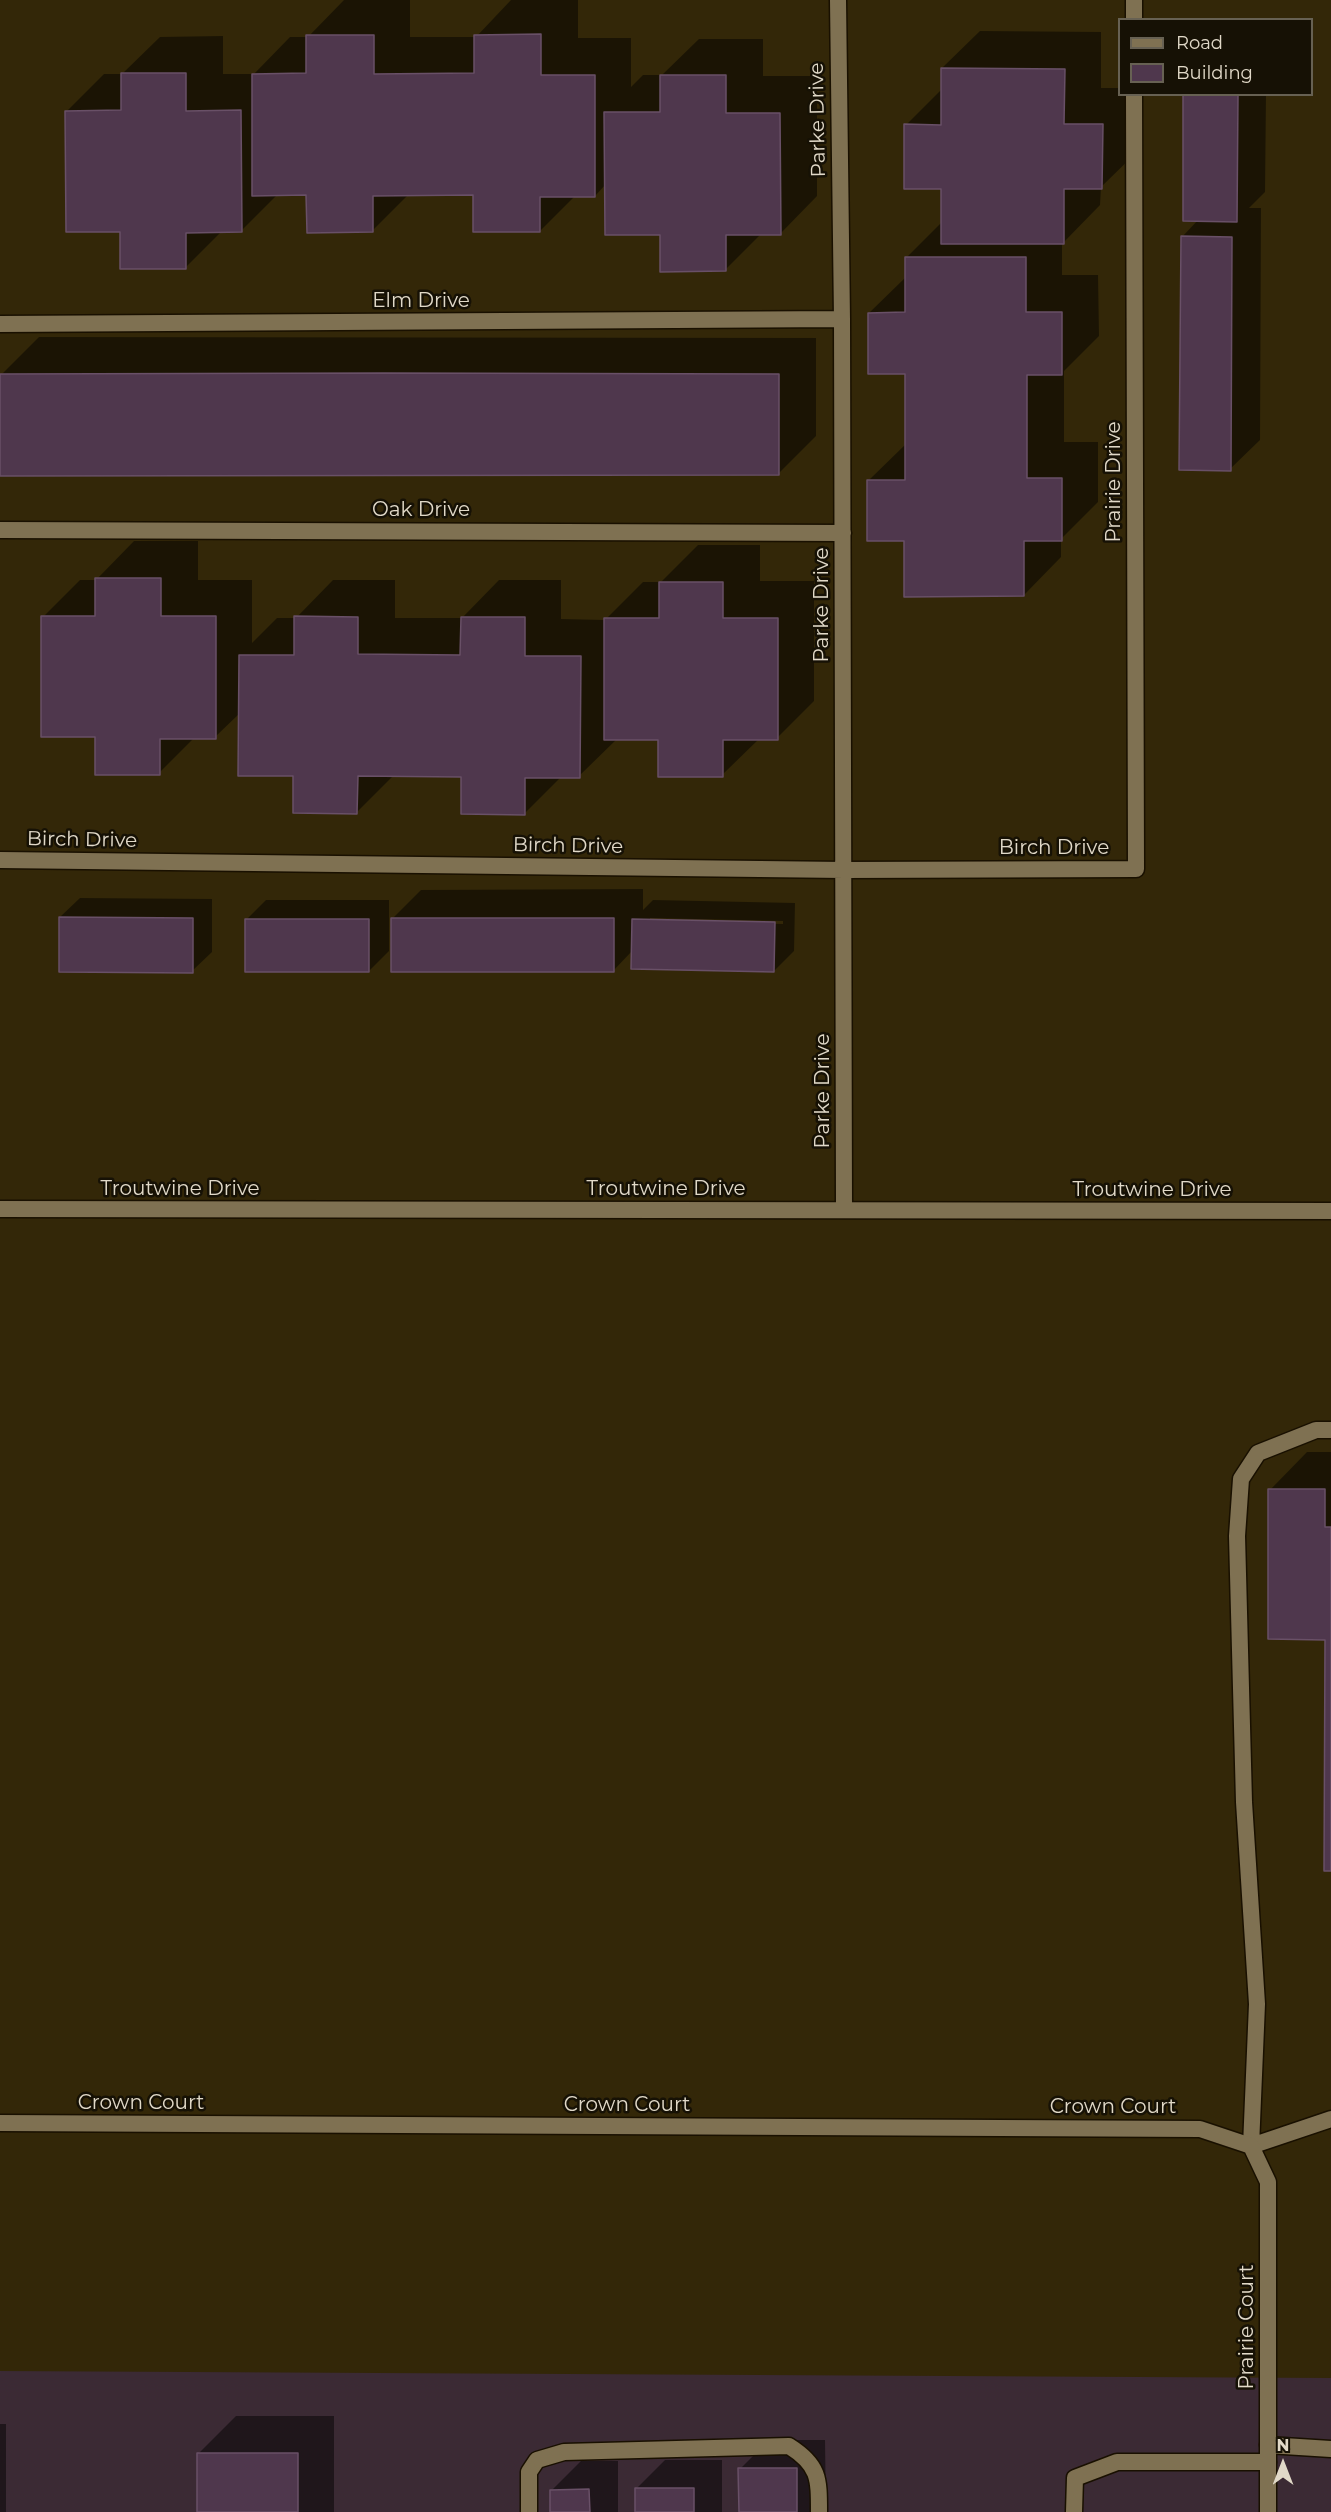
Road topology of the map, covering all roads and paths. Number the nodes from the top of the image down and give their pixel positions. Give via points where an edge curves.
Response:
1 (838, 0) edge
2 (1134, 0) edge
3 (1134, 18) edge
4 (1134, 96) edge
5 (842, 319) junction
6 (0, 324) edge
7 (0, 530) edge
8 (843, 533) junction
9 (0, 860) edge
10 (1136, 869) joint
11 (844, 870) junction
12 (0, 1209) edge
13 (844, 1210) junction
14 (1331, 1211) edge
15 (1331, 1430) edge
16 (1331, 2119) edge
17 (0, 2123) edge
18 (1251, 2146) junction
19 (1268, 2445) junction
20 (1331, 2449) edge
21 (1268, 2462) junction
22 (529, 2512) edge
23 (819, 2512) edge
24 (1074, 2512) edge
25 (1268, 2512) edge

1 - 5 street, Parke Drive
2 - 3 street
4 - 10 street, Prairie Drive
5 - 6 street, Elm Drive
5 - 8 street, Parke Drive
7 - 8 street, Oak Drive
8 - 11 street, Parke Drive
9 - 11 street, Birch Drive
10 - 11 street, Birch Drive
11 - 13 street, Parke Drive
12 - 13 street, Troutwine Drive
13 - 14 street, Troutwine Drive
15 - 18 street via 1316,1430 1258,1453 1241,1479 1237,1536 1244,1802 1257,2004
16 - 18 street
17 - 18 street, Crown Court via 1200,2129
18 - 19 street, Prairie Court via 1268,2182
19 - 20 street
19 - 21 street, Prairie Court
21 - 24 street via 1117,2462 1075,2478
21 - 25 street, Prairie Court
22 - 23 street via 530,2472 537,2460 564,2452 789,2446 807,2457 819,2481

